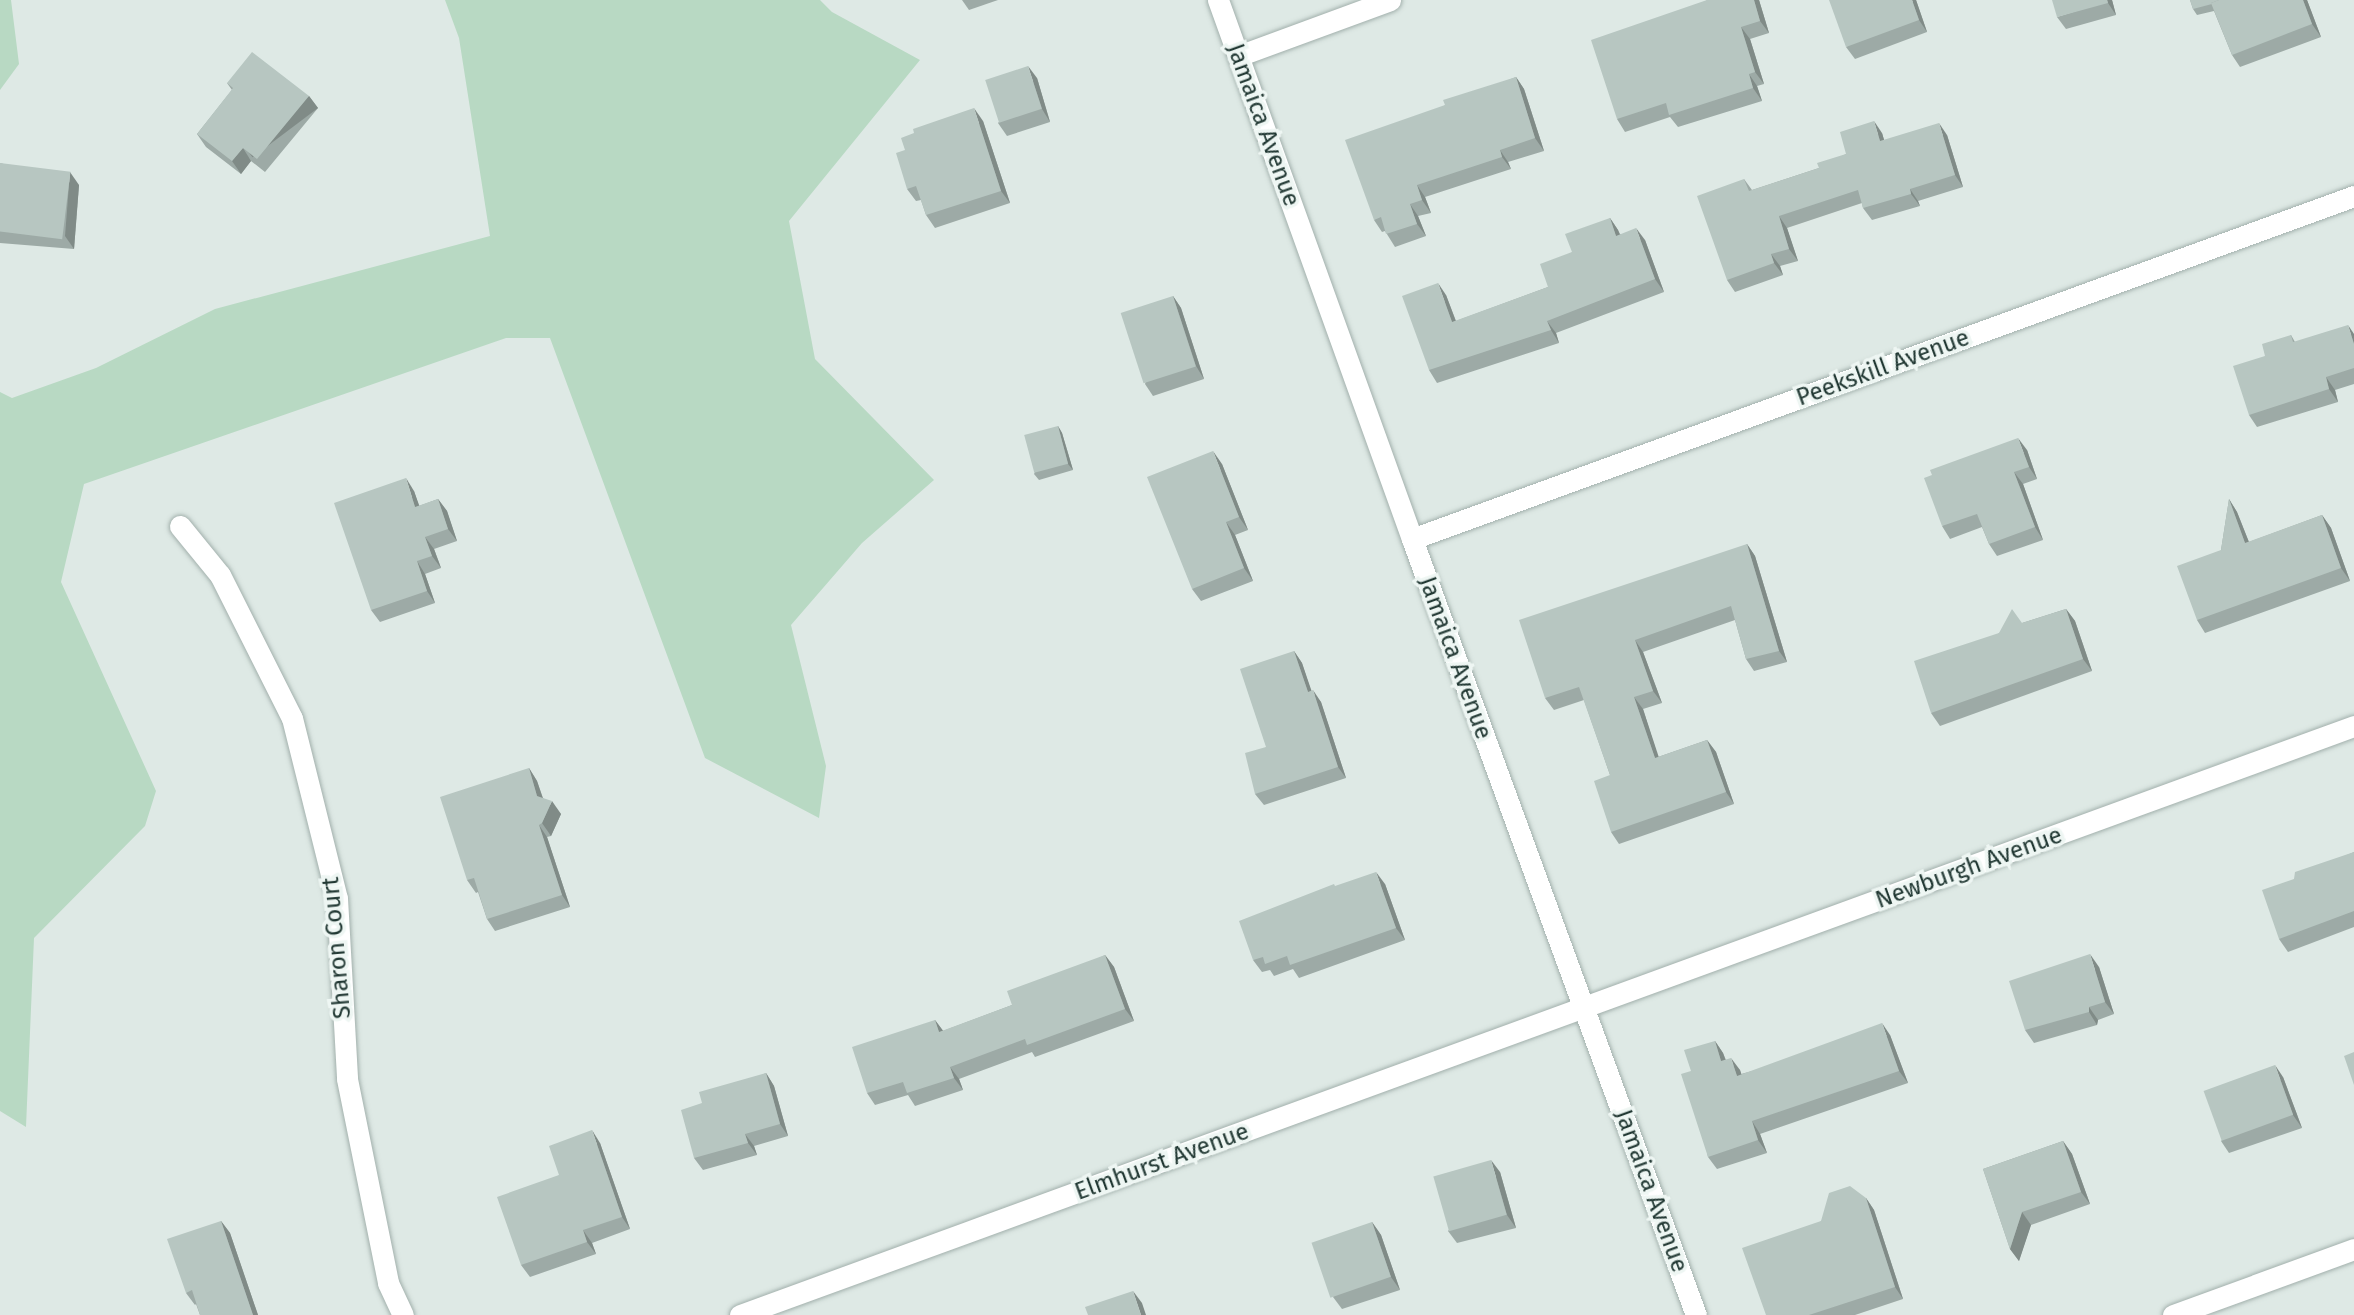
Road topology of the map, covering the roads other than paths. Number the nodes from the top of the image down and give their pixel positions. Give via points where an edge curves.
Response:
1 (1218, 0) edge
2 (1390, 0) edge
3 (1238, 56) junction
4 (2354, 197) edge
5 (180, 526) dead end
6 (1412, 539) junction
7 (2354, 726) edge
8 (1583, 1009) junction
9 (2354, 1249) edge
10 (403, 1315) edge
11 (740, 1315) edge
12 (1696, 1315) edge
13 (2173, 1315) edge

1 - 3 street, Jamaica Avenue
2 - 3 street
3 - 6 street, Jamaica Avenue
4 - 6 street, Peekskill Avenue
5 - 10 street, Sharon Court via 220,575 292,718 337,898 347,1079 388,1283
6 - 8 street, Jamaica Avenue
7 - 8 street, Newburgh Avenue
8 - 11 street, Elmhurst Avenue
8 - 12 street, Jamaica Avenue
9 - 13 street

